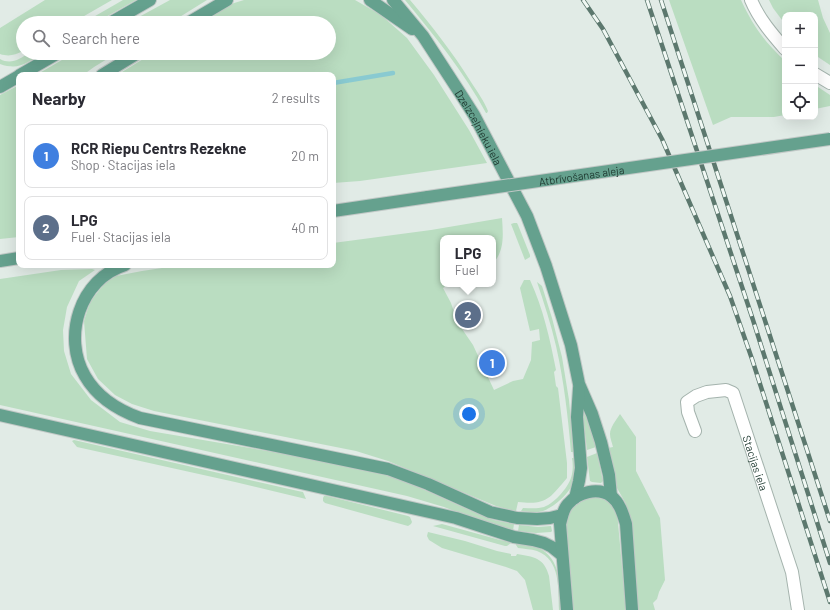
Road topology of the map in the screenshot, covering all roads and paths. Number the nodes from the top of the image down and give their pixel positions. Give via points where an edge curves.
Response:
1 (150, 0) edge
2 (227, 0) edge
3 (370, 0) edge
4 (393, 0) edge
5 (751, 0) edge
6 (122, 16) edge
7 (200, 16) edge
8 (423, 36) junction
9 (784, 48) edge
10 (46, 60) edge
11 (127, 60) edge
12 (25, 72) edge
13 (107, 72) edge
14 (818, 76) edge
15 (16, 77) edge
16 (830, 83) edge
17 (1, 85) edge
18 (830, 138) edge
19 (336, 208) edge
20 (351, 209) junction
21 (336, 212) edge
22 (336, 214) edge
23 (16, 258) edge
24 (0, 261) edge
25 (118, 268) edge
26 (579, 384) junction
27 (0, 415) edge
28 (695, 431) dead end
29 (611, 496) junction
30 (575, 498) junction
31 (562, 515) junction
32 (562, 555) junction
33 (567, 610) edge
34 (632, 610) edge
35 (798, 610) edge

1 - 6 main road
2 - 7 main road
3 - 8 main road
4 - 8 main road, Dzelzceļnieku iela
5 - 9 street via 770,33
8 - 26 main road, Dzelzceļnieku iela via 474,115 527,216 571,345
10 - 12 main road
11 - 13 main road
14 - 16 street
15 - 17 main road
18 - 20 main road, Atbrīvošanas aleja, bridge
19 - 20 main road
20 - 21 main road, Atbrīvošanas aleja
20 - 22 main road
23 - 24 main road
25 - 31 main road via 97,282 89,291 77,319 75,334 79,362 85,375 99,394 122,411 140,418 388,469 490,512 537,519
26 - 29 main road via 601,442 610,475
26 - 30 main road via 577,417 581,468
27 - 32 main road via 456,518 514,537 544,543
28 - 35 street, Stacijas iela via 687,402 707,392 726,390 733,393 792,572
29 - 30 main road via 598,491 585,492
29 - 34 main road via 619,505 626,524
30 - 31 main road
31 - 32 main road
32 - 33 main road

